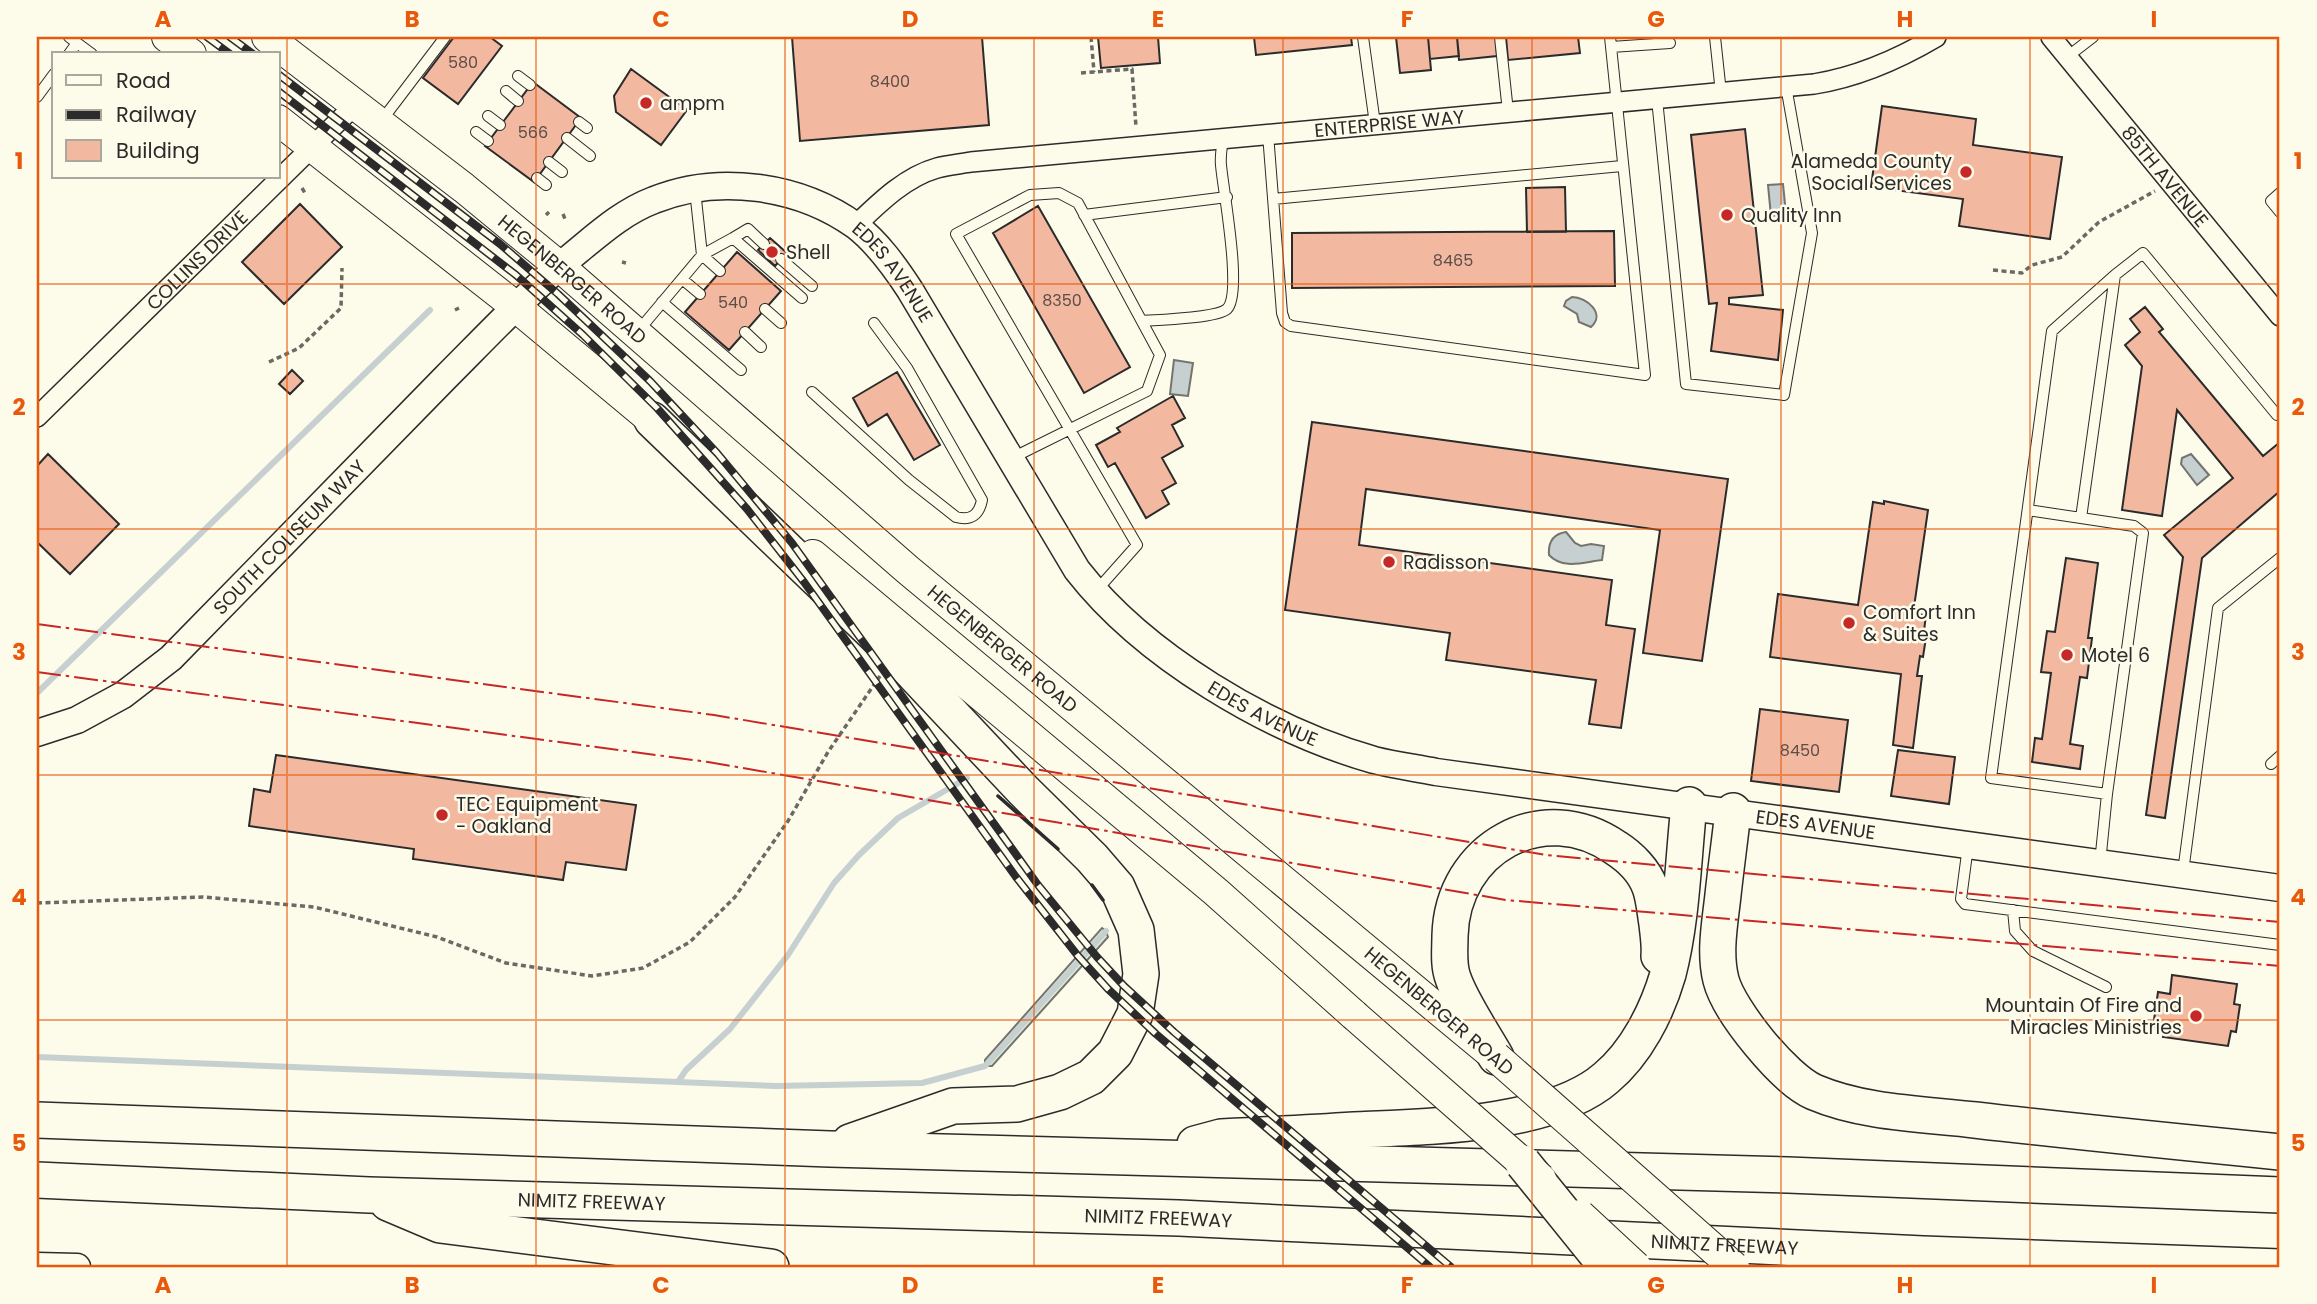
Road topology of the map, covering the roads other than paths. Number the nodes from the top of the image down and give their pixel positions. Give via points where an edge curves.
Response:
1 (167, 37) edge
2 (267, 37) edge
3 (446, 37) edge
4 (1363, 37) edge
5 (1500, 37) edge
6 (1715, 37) edge
7 (1936, 37) edge
8 (2051, 37) edge
9 (2093, 37) edge
10 (73, 40) edge
11 (1611, 42) edge
12 (1670, 43) dead end
13 (89, 52) edge
14 (188, 52) edge
15 (2067, 57) junction
16 (518, 76) dead end
17 (52, 77) edge
18 (530, 85) dead end
19 (1786, 86) junction
20 (506, 91) dead end
21 (1721, 93) junction
22 (37, 97) edge
23 (1657, 99) junction
24 (518, 101) dead end
25 (1616, 103) junction
26 (356, 104) junction
27 (1508, 113) junction
28 (488, 116) dead end
29 (280, 121) edge
30 (380, 123) junction
31 (1375, 124) junction
32 (500, 125) dead end
33 (476, 132) dead end
34 (1268, 134) junction
35 (567, 138) dead end
36 (1223, 138) junction
37 (488, 141) dead end
38 (314, 146) junction
39 (590, 156) dead end
40 (549, 162) dead end
41 (1622, 166) junction
42 (562, 172) dead end
43 (695, 188) junction
44 (2280, 193) edge
45 (1227, 197) junction
46 (1273, 199) junction
47 (2280, 212) edge
48 (1084, 215) junction
49 (856, 226) junction
50 (733, 238) junction
51 (764, 244) dead end
52 (702, 255) junction
53 (781, 259) dead end
54 (559, 266) junction
55 (720, 271) dead end
56 (2115, 275) junction
57 (682, 279) junction
58 (812, 286) dead end
59 (700, 294) dead end
60 (802, 298) dead end
61 (662, 302) junction
62 (515, 306) junction
63 (765, 309) dead end
64 (2280, 316) edge
65 (1142, 321) junction
66 (781, 323) dead end
67 (874, 323) dead end
68 (636, 332) junction
69 (745, 332) dead end
70 (761, 346) dead end
71 (741, 370) dead end
72 (812, 392) dead end
73 (2277, 415) dead end
74 (37, 417) edge
75 (652, 420) junction
76 (1069, 429) junction
77 (1010, 460) junction
78 (2028, 510) junction
79 (2081, 518) junction
80 (2280, 558) edge
81 (1095, 593) junction
82 (37, 733) edge
83 (2280, 756) edge
84 (2271, 764) dead end
85 (2107, 794) junction
86 (1689, 805) junction
87 (1733, 811) junction
88 (1968, 844) junction
89 (2100, 863) junction
90 (2183, 874) junction
91 (2280, 888) edge
92 (2013, 910) junction
93 (2280, 945) edge
94 (2106, 986) dead end
95 (1651, 1018) junction
96 (1496, 1057) junction
97 (37, 1121) edge
98 (830, 1149) junction
99 (2280, 1152) edge
100 (1144, 1158) junction
101 (1523, 1163) junction
102 (37, 1180) edge
103 (369, 1195) junction
104 (2280, 1195) edge
105 (1923, 1254) junction
106 (37, 1266) edge
107 (77, 1267) edge
108 (771, 1267) edge
109 (1607, 1267) edge
110 (1636, 1267) edge
111 (1734, 1267) edge
112 (1834, 1267) edge
113 (2280, 1267) edge

1 - 14 main road
2 - 26 main road, HEGENBERGER ROAD
3 - 30 lane
4 - 31 lane
5 - 27 lane
6 - 21 lane
7 - 19 street, ENTERPRISE WAY via 1877,67 1835,80
8 - 15 street, 85TH AVENUE
9 - 15 lane
10 - 13 lane
11 - 12 lane
11 - 25 lane
15 - 64 street, 85TH AVENUE
16 - 18 lane
17 - 22 lane
19 - 21 street, ENTERPRISE WAY
19 - 23 lane via 1812,233 1784,395 1686,384
20 - 24 lane
21 - 23 street, ENTERPRISE WAY
23 - 25 street, ENTERPRISE WAY
25 - 27 street, ENTERPRISE WAY
25 - 41 lane
26 - 30 main road, HEGENBERGER ROAD
26 - 38 street, COLLINS DRIVE
27 - 31 street, ENTERPRISE WAY
28 - 32 lane
29 - 38 main road
30 - 54 main road, HEGENBERGER ROAD
31 - 34 street, ENTERPRISE WAY
33 - 37 lane
34 - 36 street, ENTERPRISE WAY
34 - 46 lane
35 - 39 lane
36 - 45 lane via 1221,164
36 - 49 street, ENTERPRISE WAY via 936,169 906,183
38 - 62 main road
38 - 74 street, COLLINS DRIVE
40 - 42 lane
41 - 46 lane
41 - 46 lane via 1645,374 1291,326 1282,313
43 - 49 street, EDES AVENUE via 741,185 780,192 818,205
43 - 52 lane
43 - 54 street, EDES AVENUE via 636,208
44 - 47 lane via 2271,201
45 - 48 lane
45 - 65 lane via 1234,294 1226,310
48 - 65 lane
48 - 76 lane via 1078,203 1059,193 1030,195 956,234
49 - 77 street, EDES AVENUE via 895,266
50 - 51 lane via 748,229
50 - 52 lane
50 - 60 lane
52 - 55 lane
52 - 57 lane
53 - 58 lane
54 - 62 street, EDES AVENUE
54 - 68 main road, HEGENBERGER ROAD
56 - 73 lane via 2143,253
56 - 78 lane via 2052,331
56 - 79 lane
57 - 59 lane
57 - 61 lane
61 - 68 lane
61 - 71 lane
62 - 75 main road
62 - 82 street, SOUTH COLISEUM WAY via 171,658 123,695
63 - 66 lane
65 - 76 lane via 1160,355 1147,391
67 - 72 lane via 907,368 982,500 980,510 965,520 956,517
68 - 96 main road, HEGENBERGER ROAD via 908,570
69 - 70 lane
75 - 98 highway via 895,654 1092,858 1116,887 1136,930 1141,974 1135,1014 1115,1053 1091,1077 1017,1104 953,1106
75 - 101 main road, bridge via 1216,892
76 - 77 lane
76 - 81 lane via 1137,545
77 - 81 street, EDES AVENUE
78 - 79 lane
78 - 85 lane via 1991,778
79 - 85 lane via 2134,526 2143,533
80 - 90 lane via 2218,608
81 - 86 street, EDES AVENUE via 1131,628 1202,679 1258,714 1312,738 1374,760 1436,772
83 - 84 lane
85 - 89 lane
86 - 87 street, EDES AVENUE
86 - 95 highway via 1676,935
87 - 88 street, EDES AVENUE
87 - 99 highway via 1717,946 1721,981 1759,1042 1791,1077 1812,1091 1851,1104 1908,1112
88 - 89 street, EDES AVENUE
88 - 92 lane via 1961,899 1965,904
89 - 90 street, EDES AVENUE
90 - 91 street, EDES AVENUE
92 - 93 lane
92 - 94 lane via 2015,931 2033,951
95 - 96 highway via 1660,952 1650,886 1631,858 1601,837 1571,827 1535,828 1506,839 1478,860 1460,887 1451,918 1452,978
95 - 100 highway via 1632,1052 1605,1079 1569,1100 1521,1115 1430,1126 1221,1138
96 - 111 main road, HEGENBERGER ROAD, bridge
97 - 98 highway
98 - 100 highway
100 - 104 highway via 1788,1175
101 - 109 highway, bridge
101 - 110 main road, bridge
102 - 103 highway, NIMITZ FREEWAY
103 - 105 highway, NIMITZ FREEWAY via 1179,1218
103 - 108 highway via 440,1225
105 - 112 highway
105 - 113 highway, NIMITZ FREEWAY
106 - 107 street

